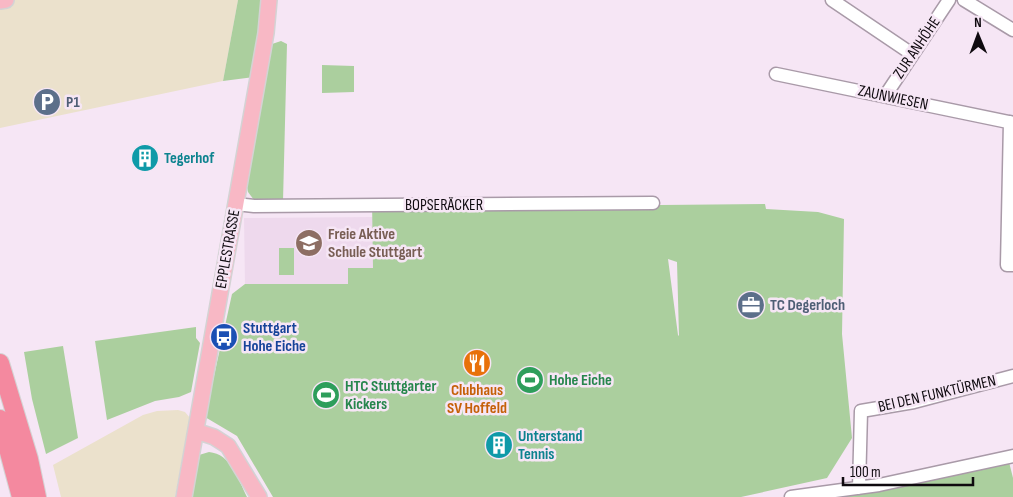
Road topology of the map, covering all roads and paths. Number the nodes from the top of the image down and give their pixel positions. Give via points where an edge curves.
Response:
1 (0, 0) edge
2 (6, 0) edge
3 (269, 0) edge
4 (832, 0) edge
5 (949, 0) edge
6 (964, 0) edge
7 (1013, 30) edge
8 (912, 54) junction
9 (776, 74) dead end
10 (885, 96) junction
11 (1012, 122) edge
12 (653, 203) dead end
13 (236, 204) junction
14 (1013, 265) edge
15 (0, 363) edge
16 (1013, 376) edge
17 (0, 419) edge
18 (196, 431) junction
19 (1009, 457) edge
20 (854, 489) junction
21 (21, 497) edge
22 (37, 497) edge
23 (184, 497) edge
24 (259, 497) edge
25 (791, 497) edge

1 - 2 main road
3 - 13 main road, EPPLESTRASSE
4 - 8 street
5 - 8 street, ZUR ANHÖHE
6 - 7 street
8 - 10 street, ZUR ANHÖHE
9 - 10 street, ZAUNWIESEN
10 - 11 street, ZAUNWIESEN
11 - 14 street, ZAUNWIESEN via 1007,265
12 - 13 street, BOPSERÄCKER
13 - 18 main road, EPPLESTRASSE
15 - 22 highway
16 - 20 street, BEI DEN FUNKTÜRMEN via 914,402 861,411
17 - 21 highway
18 - 23 main road, EPPLESTRASSE
18 - 24 main road via 214,436 228,446
19 - 20 street
20 - 25 street

